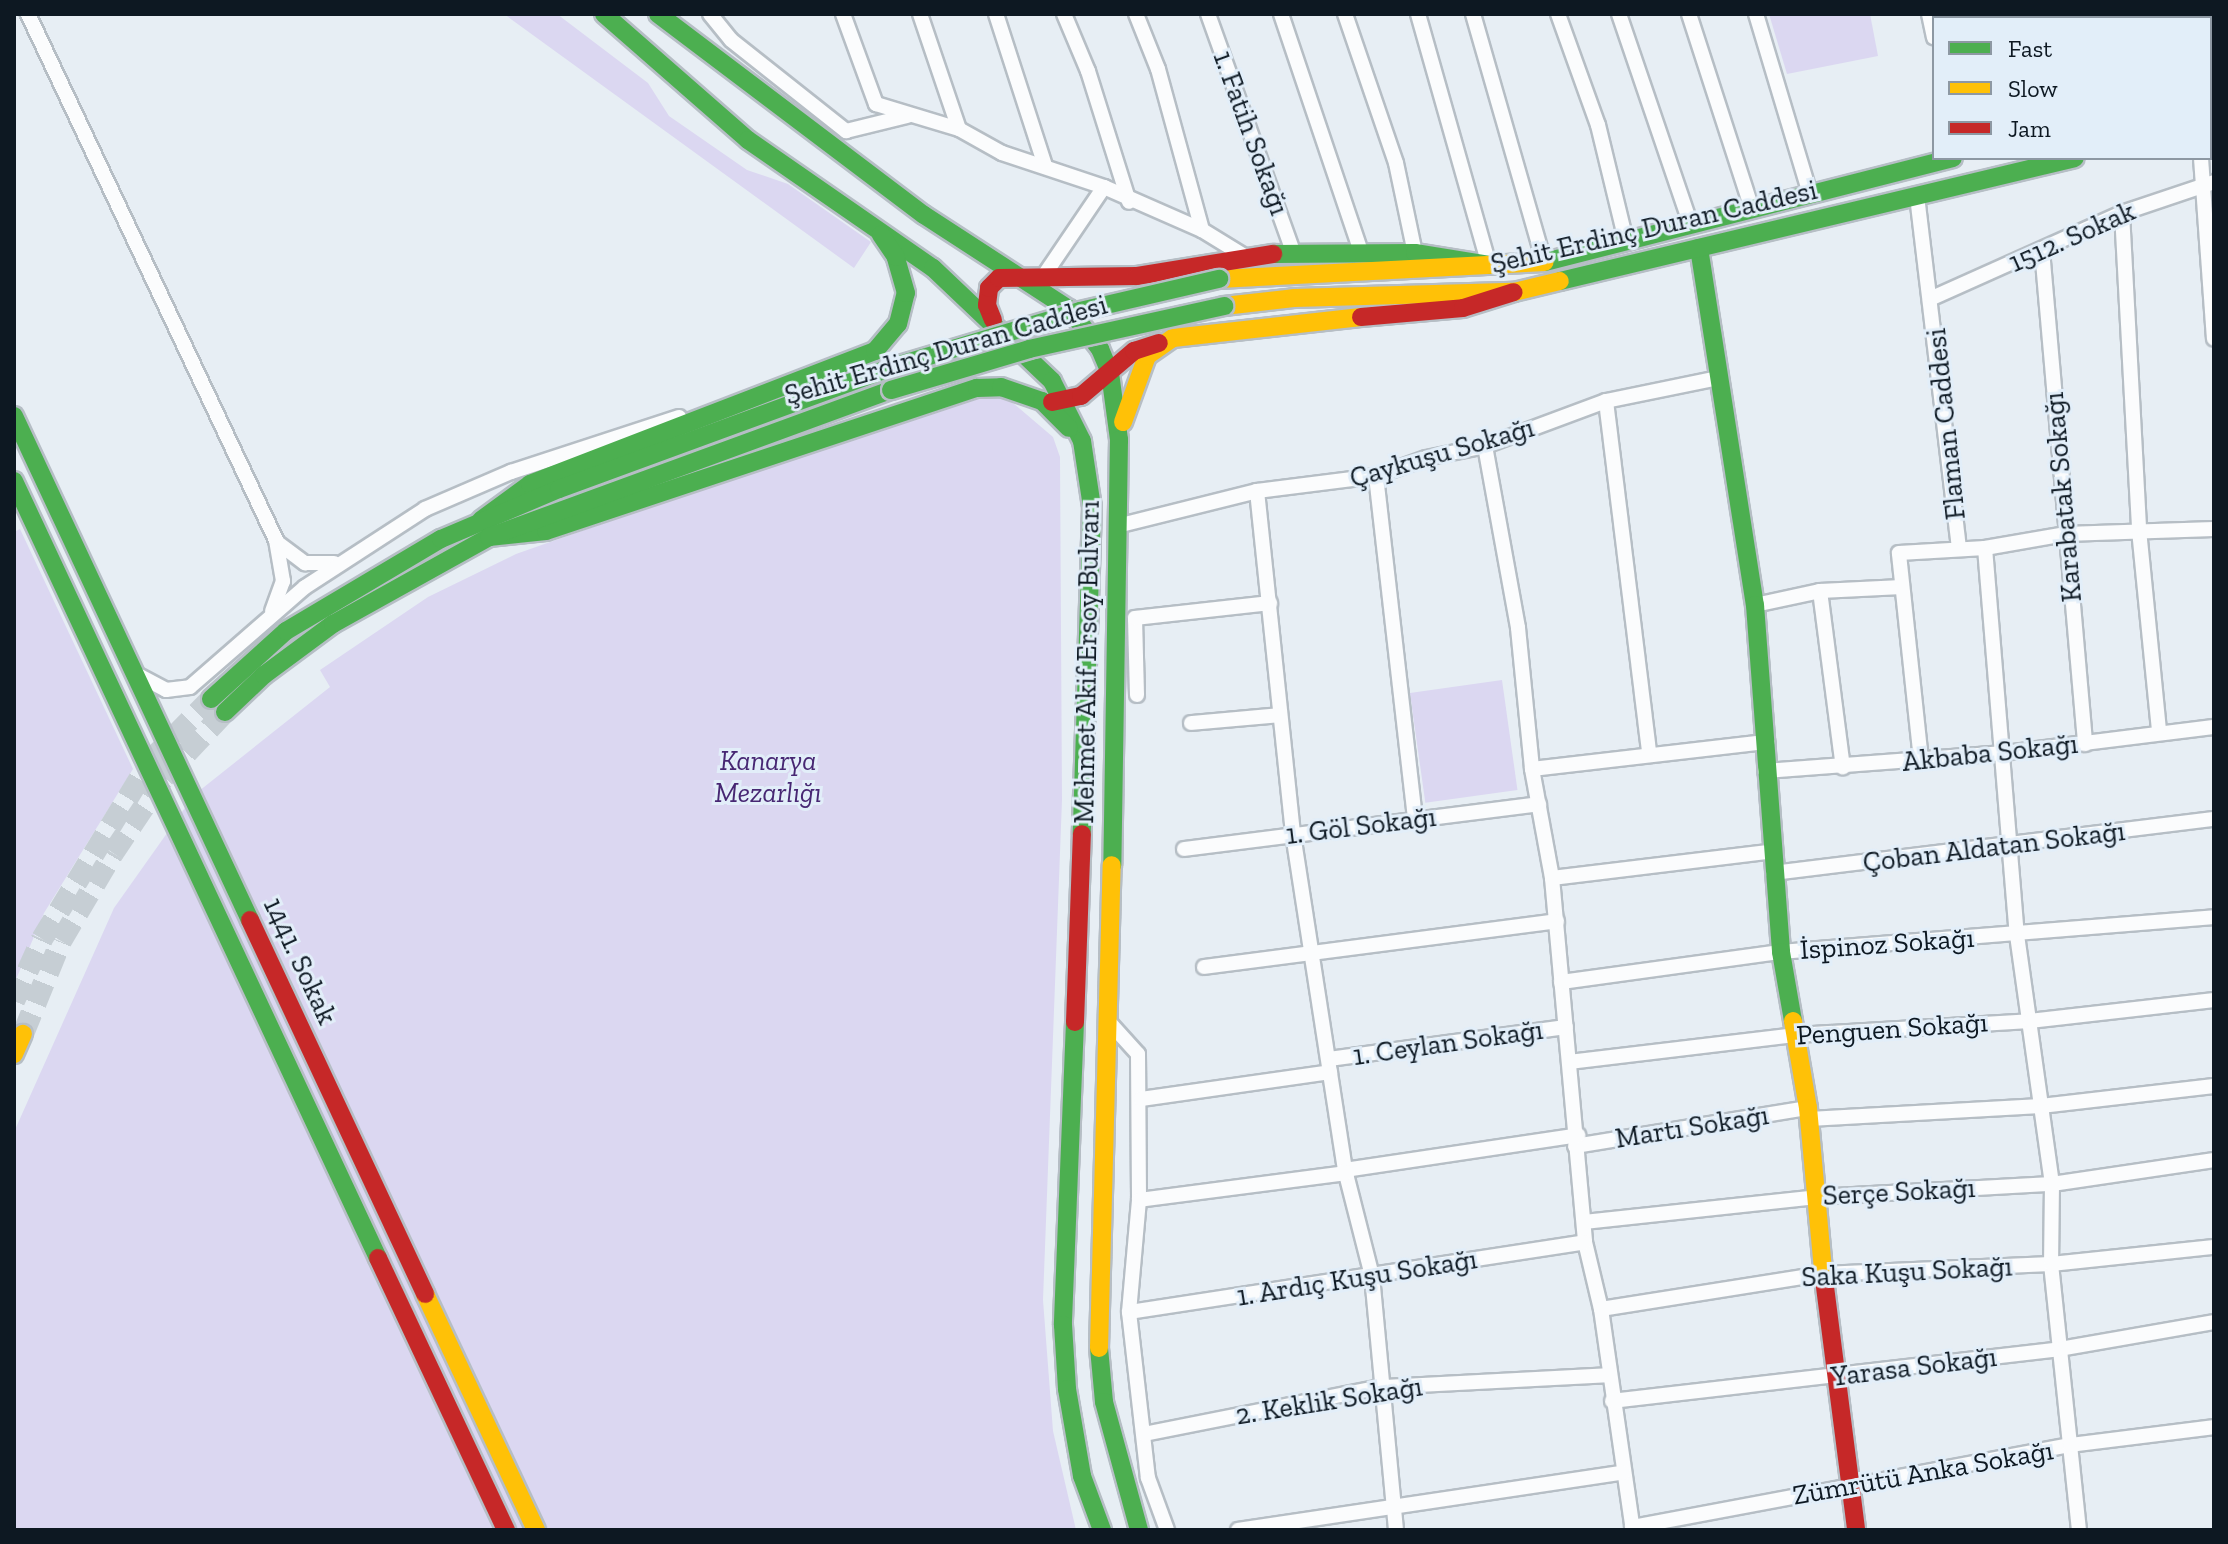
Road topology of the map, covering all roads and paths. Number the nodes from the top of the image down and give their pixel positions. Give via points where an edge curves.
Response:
1 (28, 14) edge
2 (604, 14) edge
3 (658, 14) edge
4 (710, 14) edge
5 (843, 14) edge
6 (920, 14) edge
7 (996, 14) edge
8 (1064, 14) edge
9 (1136, 14) edge
10 (1208, 14) edge
11 (1281, 14) edge
12 (1345, 14) edge
13 (1418, 14) edge
14 (1473, 14) edge
15 (1558, 14) edge
16 (1619, 14) edge
17 (1689, 14) edge
18 (1756, 14) edge
19 (907, 116) junction
20 (959, 129) junction
21 (1945, 160) edge
22 (2067, 160) edge
23 (2202, 160) edge
24 (1045, 166) junction
25 (2208, 183) edge
26 (1104, 187) junction
27 (1810, 194) junction
28 (1917, 196) junction
29 (1129, 202) junction
30 (1752, 209) junction
31 (2122, 213) junction
32 (1691, 225) junction
33 (876, 227) junction
34 (1202, 230) junction
35 (1626, 241) junction
36 (1699, 248) junction
37 (2042, 250) junction
38 (1293, 251) junction
39 (1361, 252) junction
40 (1415, 253) junction
41 (1246, 257) junction
42 (1544, 262) junction
43 (1489, 265) junction
44 (1045, 274) junction
45 (1017, 275) junction
46 (2212, 288) edge
47 (1514, 292) junction
48 (1932, 298) junction
49 (993, 320) junction
50 (2214, 339) edge
51 (1163, 343) junction
52 (1110, 373) junction
53 (1718, 378) junction
54 (1042, 401) junction
55 (1606, 401) junction
56 (1065, 402) junction
57 (730, 407) junction
58 (14, 416) edge
59 (1119, 440) junction
60 (1082, 441) junction
61 (1485, 446) junction
62 (1376, 476) junction
63 (14, 481) edge
64 (1257, 491) junction
65 (1117, 526) junction
66 (485, 528) junction
67 (2214, 529) edge
68 (2139, 530) junction
69 (2065, 534) junction
70 (276, 540) junction
71 (1985, 548) junction
72 (1959, 549) junction
73 (344, 559) junction
74 (1902, 587) junction
75 (1820, 591) junction
76 (1270, 603) junction
77 (1755, 605) junction
78 (268, 617) junction
79 (133, 671) junction
80 (1137, 695) dead end
81 (218, 705) tunnel mouth
82 (1280, 715) junction
83 (1191, 723) dead end
84 (2214, 727) edge
85 (2159, 731) junction
86 (1767, 742) junction
87 (2085, 744) junction
88 (1649, 753) junction
89 (2004, 753) junction
90 (1921, 760) junction
91 (1843, 768) junction
92 (1532, 769) junction
93 (1765, 771) junction
94 (1539, 804) junction
95 (1415, 819) junction
96 (2214, 819) edge
97 (1293, 834) junction
98 (2012, 847) junction
99 (1184, 849) dead end
100 (1774, 851) junction
101 (1773, 873) junction
102 (1552, 878) junction
103 (2214, 917) edge
104 (1557, 921) junction
105 (2017, 935) junction
106 (1781, 952) junction
107 (1314, 953) junction
108 (1204, 967) dead end
109 (1561, 982) junction
110 (2214, 1000) edge
111 (2030, 1021) junction
112 (1109, 1022) junction
113 (1566, 1027) junction
114 (23, 1034) tunnel mouth
115 (1796, 1035) junction
116 (14, 1054) edge
117 (1569, 1062) junction
118 (1330, 1066) junction
119 (2214, 1086) edge
120 (1141, 1099) junction
121 (2041, 1106) junction
122 (1808, 1114) junction
123 (1576, 1140) junction
124 (2214, 1160) edge
125 (1346, 1171) junction
126 (2052, 1184) junction
127 (1817, 1197) junction
128 (1139, 1200) junction
129 (1584, 1222) junction
130 (1585, 1242) junction
131 (2214, 1247) edge
132 (2051, 1264) junction
133 (1822, 1274) junction
134 (1372, 1276) junction
135 (1601, 1309) junction
136 (1129, 1312) junction
137 (2214, 1322) edge
138 (2060, 1349) junction
139 (1610, 1375) junction
140 (1833, 1378) junction
141 (1382, 1387) junction
142 (1612, 1401) junction
143 (2214, 1427) edge
144 (1144, 1434) junction
145 (2070, 1445) junction
146 (1624, 1472) junction
147 (1851, 1486) junction
148 (1393, 1507) junction
149 (1633, 1528) edge
150 (506, 1530) edge
151 (536, 1530) edge
152 (1102, 1530) edge
153 (1139, 1530) edge
154 (1167, 1530) edge
155 (1238, 1530) edge
156 (1396, 1530) edge
157 (1856, 1530) edge
158 (2079, 1530) edge

1 - 70 street
2 - 33 main road, Mehmet Akif Ersoy Bulvarı via 748,140
3 - 45 main road, Mehmet Akif Ersoy Bulvarı via 924,215
4 - 19 street via 731,40 846,131
5 - 19 street via 876,104
6 - 20 street
7 - 24 street
8 - 29 street via 1088,71
9 - 34 street via 1158,69
10 - 38 street, 1. Fatih Sokağı
11 - 39 street
12 - 40 street via 1396,163
13 - 43 street
14 - 42 street
15 - 35 street via 1598,125
16 - 32 street
17 - 30 street
18 - 27 street
19 - 20 street
20 - 24 street via 1002,153
21 - 27 main road, Şehit Erdinç Duran Caddesi
22 - 28 main road, Şehit Erdinç Duran Caddesi
23 - 25 street
24 - 26 street
25 - 31 street, 1512. Sokak
25 - 46 street
26 - 29 street
26 - 44 street
27 - 30 main road, Şehit Erdinç Duran Caddesi
28 - 36 main road, Şehit Erdinç Duran Caddesi
28 - 48 street, Flaman Caddesi
29 - 34 street
30 - 32 main road, Şehit Erdinç Duran Caddesi
31 - 37 street, 1512. Sokak
31 - 68 street
32 - 35 main road, Şehit Erdinç Duran Caddesi
33 - 49 main road, Mehmet Akif Ersoy Bulvarı
33 - 57 main road via 896,257 906,293 889,339 875,351
34 - 41 street
35 - 42 main road, Şehit Erdinç Duran Caddesi
36 - 47 main road, Şehit Erdinç Duran Caddesi
36 - 53 main road
37 - 48 street, 1512. Sokak
37 - 69 street, Karabatak Sokağı
38 - 39 main road
38 - 41 main road
39 - 40 main road
40 - 43 main road
41 - 44 main road via 1137,276
42 - 43 main road, Şehit Erdinç Duran Caddesi
43 - 66 main road, Şehit Erdinç Duran Caddesi, bridge via 1219,279 1080,311 889,368
44 - 45 main road
45 - 49 main road via 999,278 989,288 987,305
45 - 52 main road, Mehmet Akif Ersoy Bulvarı via 1069,309 1100,349
46 - 50 street
47 - 51 main road via 1463,308 1238,327
47 - 66 main road, Şehit Erdinç Duran Caddesi, bridge via 1294,298 1224,306 1055,342 891,390
48 - 72 street, Flaman Caddesi
49 - 56 main road, Mehmet Akif Ersoy Bulvarı
51 - 52 main road via 1134,351
51 - 59 main road via 1138,374
52 - 56 main road via 1098,386
52 - 59 main road, Mehmet Akif Ersoy Bulvarı
53 - 55 street, Çaykuşu Sokağı
53 - 77 main road
54 - 56 main road
54 - 60 main road
54 - 66 main road via 1001,387 977,388 546,531
55 - 61 street, Çaykuşu Sokağı
55 - 88 street
56 - 60 main road, Mehmet Akif Ersoy Bulvarı
57 - 66 main road via 530,484
57 - 73 street via 648,424 496,477 425,509
58 - 79 main road, 1441. Sokak
59 - 65 main road, Mehmet Akif Ersoy Bulvarı
60 - 152 main road, Mehmet Akif Ersoy Bulvarı via 1092,507 1063,1325 1082,1476
61 - 62 street, Çaykuşu Sokağı via 1426,458
61 - 92 street via 1518,628
62 - 64 street, Çaykuşu Sokağı
62 - 95 street
63 - 150 main road, 1441. Sokak
64 - 65 street, Çaykuşu Sokağı
64 - 76 street
65 - 112 main road, Mehmet Akif Ersoy Bulvarı
66 - 81 main road, Şehit Erdinç Duran Caddesi via 286,631
67 - 68 street
68 - 69 street
68 - 85 street
69 - 71 street
69 - 87 street, Karabatak Sokağı
70 - 73 street via 305,563
70 - 78 street via 283,581
71 - 72 street
71 - 89 street
72 - 74 street via 1899,553
73 - 78 street
74 - 75 street
74 - 90 street
75 - 77 street
75 - 91 street
76 - 80 street via 1135,618
76 - 82 street
77 - 86 main road
78 - 79 street via 190,687 157,688
79 - 151 main road, 1441. Sokak
82 - 83 street
82 - 97 street
84 - 85 street, Akbaba Sokağı
85 - 87 street, Akbaba Sokağı
86 - 88 street
86 - 93 main road
87 - 89 street, Akbaba Sokağı
88 - 92 street
89 - 90 street, Akbaba Sokağı
89 - 98 street
90 - 91 street, Akbaba Sokağı
91 - 93 street, Akbaba Sokağı
92 - 94 street
93 - 100 main road
94 - 95 street, 1. Göl Sokağı
94 - 102 street
95 - 97 street, 1. Göl Sokağı
96 - 98 street, Çoban Aldatan Sokağı
97 - 99 street, 1. Göl Sokağı
97 - 107 street
98 - 101 street, Çoban Aldatan Sokağı
98 - 105 street
100 - 101 main road
100 - 102 street
101 - 106 main road
102 - 104 street
103 - 105 street, İspinoz Sokağı
104 - 107 street
104 - 109 street
105 - 106 street, İspinoz Sokağı
105 - 111 street
106 - 109 street, İspinoz Sokağı
106 - 115 main road
107 - 108 street
107 - 118 street
109 - 113 street
110 - 111 street, Penguen Sokağı
111 - 115 street, Penguen Sokağı
111 - 121 street
112 - 120 street via 1138,1054
112 - 153 main road, Mehmet Akif Ersoy Bulvarı via 1096,1318 1104,1402
113 - 117 street
113 - 118 street, 1. Ceylan Sokağı
114 - 116 main road
115 - 117 street, Penguen Sokağı
115 - 122 main road
117 - 123 street
118 - 120 street, 1. Ceylan Sokağı
118 - 125 street
119 - 121 street, Martı Sokağı
120 - 128 street
121 - 122 street, Martı Sokağı
121 - 126 street
122 - 123 street, Martı Sokağı
122 - 127 main road
123 - 125 street, Martı Sokağı
123 - 129 street
124 - 126 street, Serçe Sokağı
125 - 128 street, Martı Sokağı
125 - 134 street
126 - 127 street, Serçe Sokağı
126 - 132 street
127 - 129 street, Serçe Sokağı
127 - 133 main road
128 - 136 street
129 - 130 street
130 - 134 street, 1. Ardıç Kuşu Sokağı
130 - 135 street
131 - 132 street, Saka Kuşu Sokağı
132 - 133 street, Saka Kuşu Sokağı
132 - 138 street
133 - 135 street, Saka Kuşu Sokağı
133 - 140 main road
134 - 136 street, 1. Ardıç Kuşu Sokağı
134 - 141 street
135 - 139 street
136 - 144 street
137 - 138 street, Yarasa Sokağı
138 - 140 street, Yarasa Sokağı
138 - 145 street
139 - 141 street, 2. Keklik Sokağı
139 - 142 street
140 - 142 street, Yarasa Sokağı
140 - 147 main road
141 - 144 street, 2. Keklik Sokağı
141 - 148 street
142 - 146 street
143 - 145 street, Zümrütü Anka Sokağı
144 - 154 street via 1148,1478
145 - 147 street, Zümrütü Anka Sokağı
145 - 158 street
146 - 148 street
146 - 149 street
147 - 149 street, Zümrütü Anka Sokağı
147 - 157 main road
148 - 155 street
148 - 156 street

